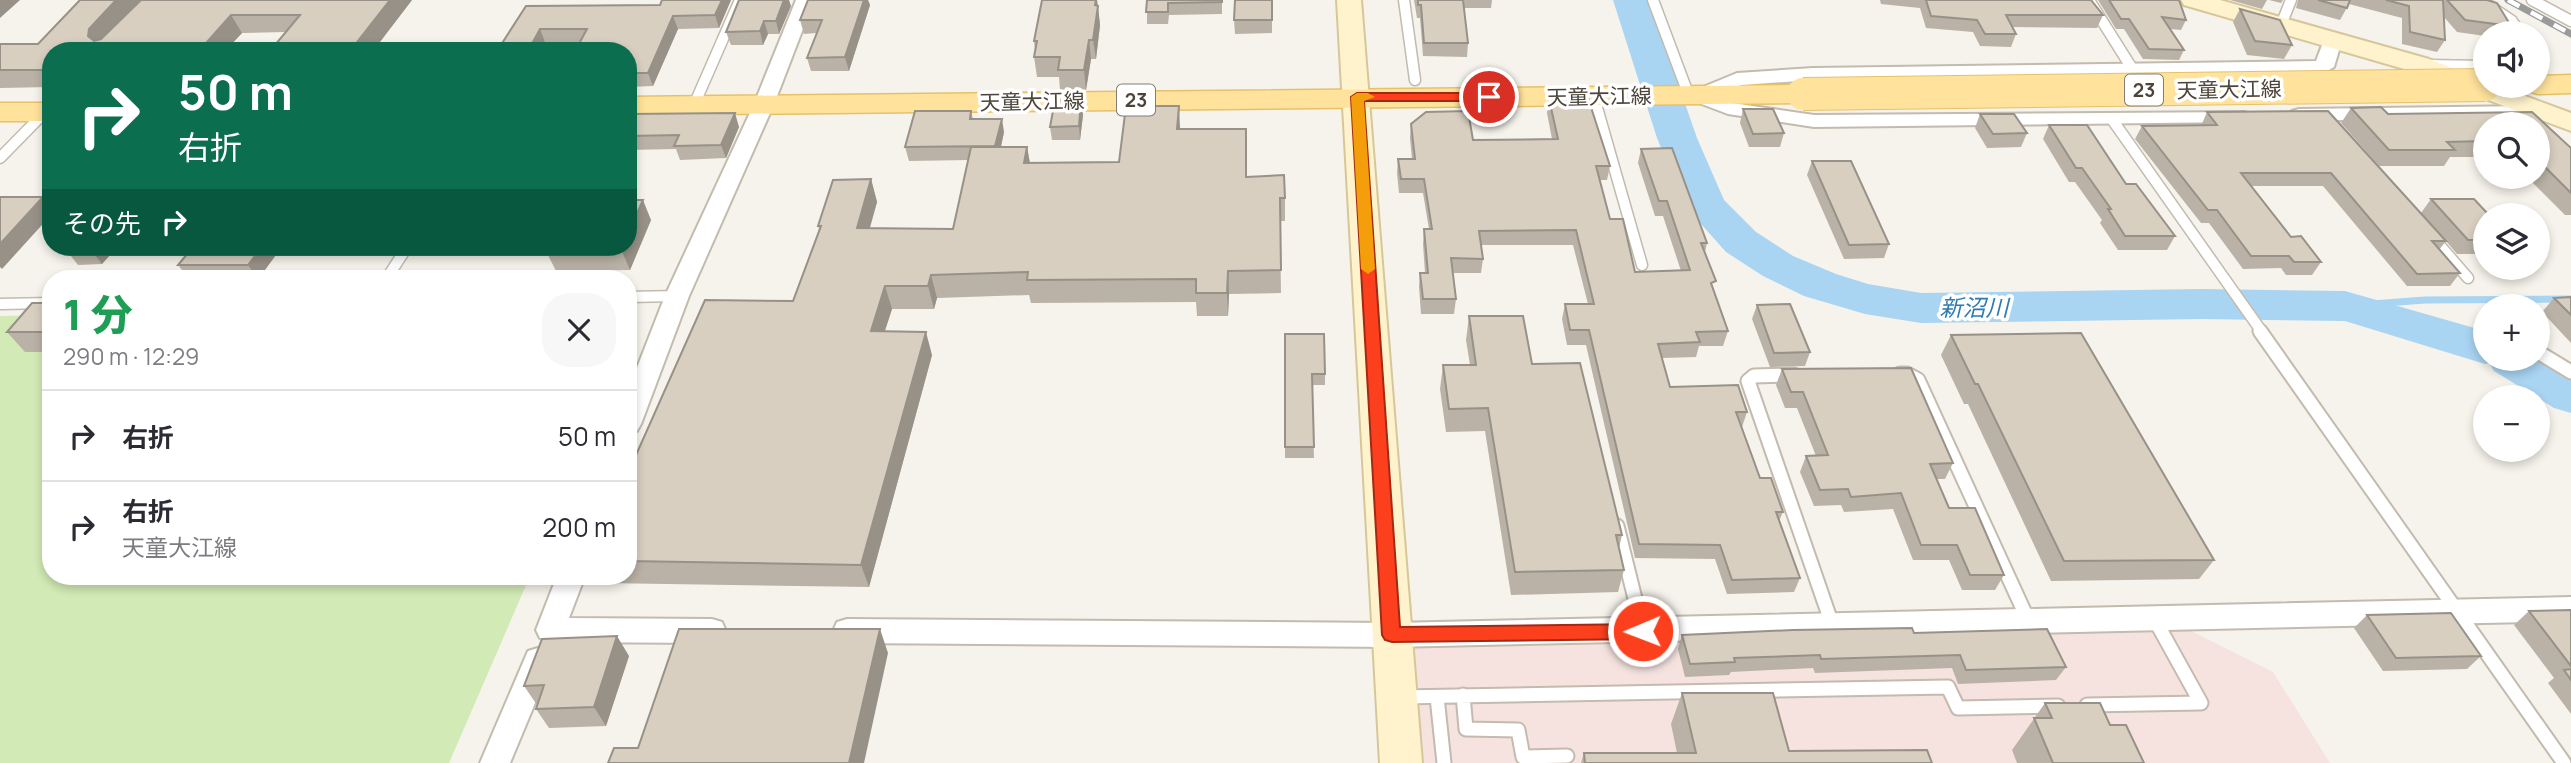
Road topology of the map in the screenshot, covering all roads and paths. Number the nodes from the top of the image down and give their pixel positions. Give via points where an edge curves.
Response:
1 (740, 0) edge
2 (805, 0) edge
3 (1349, 0) edge
4 (1404, 0) edge
5 (1653, 0) edge
6 (2089, 0) edge
7 (2193, 0) edge
8 (2291, 0) edge
9 (2481, 0) edge
10 (2532, 0) edge
11 (2511, 21) edge
12 (2571, 22) edge
13 (2281, 25) junction
14 (2333, 40) junction
15 (2420, 65) junction
16 (2473, 66) edge
17 (2133, 70) junction
18 (2473, 79) edge
19 (1415, 80) dead end
20 (2571, 84) edge
21 (2473, 85) edge
22 (1803, 94) joint
23 (2550, 94) edge
24 (1689, 96) junction
25 (1357, 97) junction
26 (1594, 97) junction
27 (2542, 98) edge
28 (764, 104) junction
29 (694, 105) junction
30 (637, 106) edge
31 (42, 110) edge
32 (0, 112) edge
33 (2256, 115) edge
34 (2283, 115) edge
35 (42, 117) edge
36 (2110, 118) junction
37 (2571, 123) edge
38 (0, 158) edge
39 (2423, 226) edge
40 (1642, 265) dead end
41 (2468, 278) dead end
42 (677, 296) junction
43 (637, 297) edge
44 (0, 303) edge
45 (42, 303) edge
46 (2550, 359) edge
47 (2571, 372) edge
48 (1879, 374) edge
49 (1810, 375) edge
50 (637, 400) edge
51 (1613, 509) edge
52 (568, 585) edge
53 (2571, 609) edge
54 (2457, 612) junction
55 (2155, 620) junction
56 (2029, 622) junction
57 (1833, 627) junction
58 (550, 630) junction
59 (743, 631) edge
60 (826, 631) edge
61 (1643, 631) junction
62 (1392, 635) junction
63 (1463, 695) junction
64 (1397, 697) junction
65 (1437, 697) junction
66 (1567, 756) dead end
67 (495, 763) edge
68 (1401, 763) edge
69 (1444, 763) edge
70 (2564, 763) edge

1 - 29 lane
2 - 28 street
3 - 25 street
4 - 19 lane
5 - 24 lane
6 - 17 lane
7 - 13 street
8 - 13 lane
9 - 11 lane
10 - 12 lane
13 - 14 street
14 - 15 street
14 - 17 street via 2324,67
15 - 16 lane
15 - 18 street
17 - 24 street via 1813,74 1737,79
20 - 23 main road
21 - 22 main road, 天童大江線 / 23, bridge
22 - 24 main road, 天童大江線 / 23
24 - 26 main road, 天童大江線 / 23
24 - 36 street via 1728,108 1814,121
25 - 26 main road, 天童大江線 / 23
25 - 28 main road, 天童大江線 / 23
25 - 62 street
26 - 40 lane
27 - 34 street via 2327,119
27 - 37 street
28 - 29 main road, 天童大江線 / 23
28 - 42 street
29 - 30 main road, 天童大江線 / 23
31 - 32 main road
33 - 36 street
35 - 38 lane
36 - 54 lane
39 - 41 lane
42 - 43 lane
42 - 50 street
44 - 45 lane
46 - 47 lane
48 - 56 lane via 1907,374 1918,380
49 - 57 lane via 1754,376 1748,382
51 - 61 lane
52 - 58 street
53 - 54 street
54 - 55 street
54 - 70 lane
55 - 56 street
55 - 63 lane via 2201,703 1958,708 1948,687
56 - 57 street
57 - 61 street
58 - 59 street
58 - 67 street
60 - 62 street
61 - 62 street
62 - 64 street
63 - 65 lane
63 - 66 lane via 1466,729 1518,730 1523,757
64 - 65 lane
64 - 68 street
65 - 69 lane

